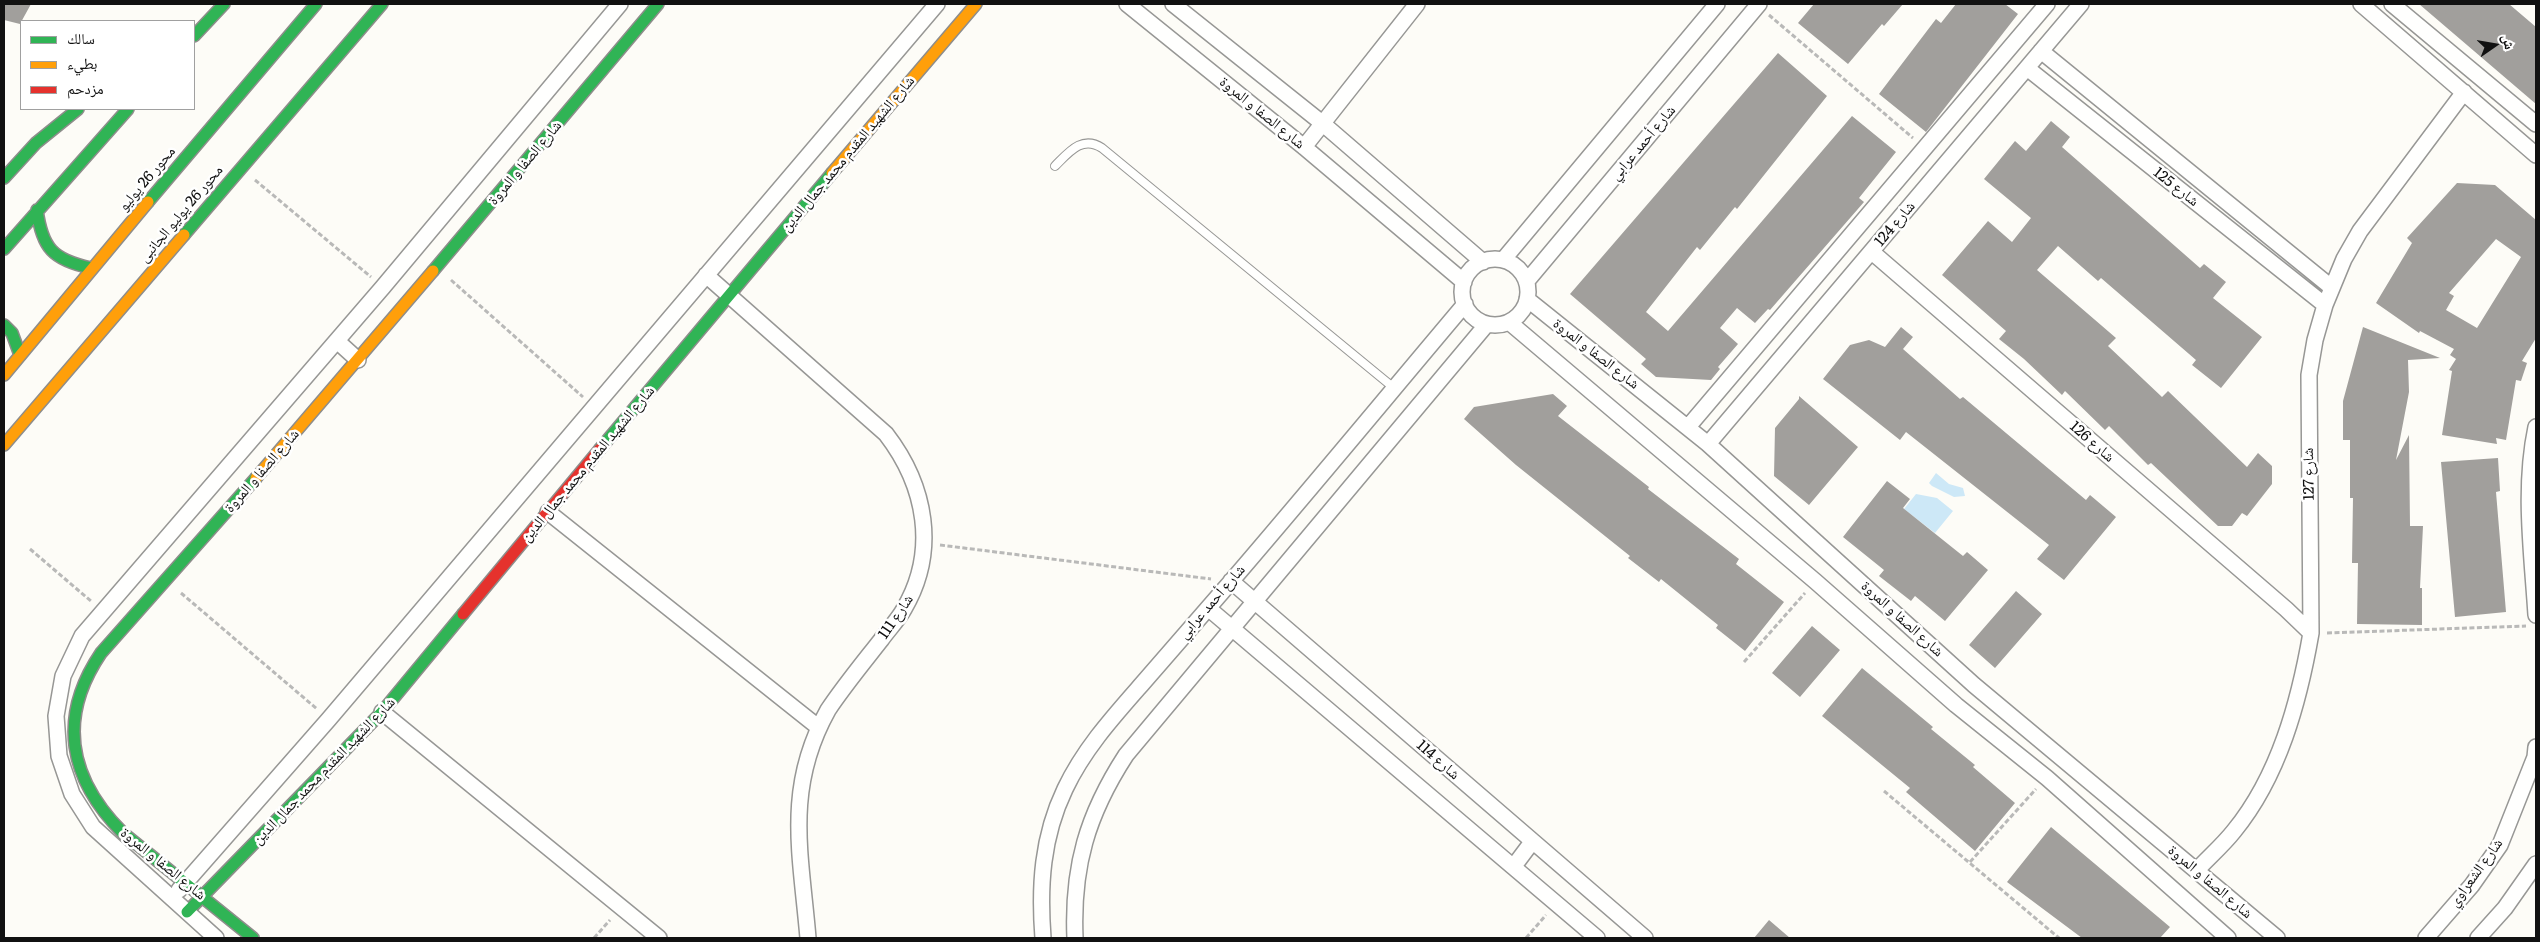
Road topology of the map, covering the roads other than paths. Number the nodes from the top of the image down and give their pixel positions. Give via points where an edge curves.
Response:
1 (224, 4) edge
2 (316, 4) edge
3 (382, 4) edge
4 (620, 4) edge
5 (658, 4) edge
6 (936, 4) edge
7 (976, 4) edge
8 (1127, 4) edge
9 (1174, 4) edge
10 (1417, 4) edge
11 (1717, 4) edge
12 (1758, 4) edge
13 (2047, 4) edge
14 (2081, 4) edge
15 (2361, 4) edge
16 (2392, 4) edge
17 (195, 35) edge
18 (2041, 51) junction
19 (2027, 68) junction
20 (2464, 92) junction
21 (77, 110) edge
22 (127, 110) edge
23 (1322, 123) junction
24 (2536, 124) edge
25 (1304, 147) junction
26 (2536, 155) edge
27 (1055, 166) dead end
28 (4, 178) edge
29 (38, 210) junction
30 (4, 249) edge
31 (1872, 252) junction
32 (1503, 260) junction
33 (1483, 262) junction
34 (91, 268) junction
35 (706, 274) junction
36 (1527, 281) junction
37 (1464, 282) junction
38 (2331, 287) junction
39 (728, 294) junction
40 (1527, 299) junction
41 (1465, 304) junction
42 (2325, 305) junction
43 (1509, 322) junction
44 (1487, 324) junction
45 (4, 325) edge
46 (337, 341) junction
47 (20, 355) junction
48 (358, 360) junction
49 (4, 375) edge
50 (1394, 388) junction
51 (1688, 427) junction
52 (2536, 427) edge
53 (1708, 444) junction
54 (4, 445) edge
55 (548, 512) junction
56 (1231, 581) junction
57 (1253, 600) junction
58 (1208, 608) junction
59 (2536, 615) edge
60 (1231, 628) junction
61 (2311, 634) junction
62 (68, 662) junction
63 (87, 675) junction
64 (1974, 684) junction
65 (1956, 705) junction
66 (382, 712) junction
67 (818, 727) junction
68 (2536, 746) edge
69 (91, 797) junction
70 (82, 811) junction
71 (1532, 842) junction
72 (2536, 864) edge
73 (1514, 866) junction
74 (2197, 870) junction
75 (186, 882) junction
76 (202, 896) junction
77 (171, 898) junction
78 (187, 912) junction
79 (216, 938) edge
80 (253, 938) edge
81 (659, 938) edge
82 (808, 938) edge
83 (1042, 938) edge
84 (1075, 938) edge
85 (1597, 938) edge
86 (1645, 938) edge
87 (2228, 938) edge
88 (2276, 938) edge
89 (2426, 938) edge
90 (2478, 938) edge

1 - 17 main road
2 - 34 main road, محور 26 يوليو
3 - 54 main road, محور 26 يوليو الجانبى
4 - 46 street, شارع الصفا و المروة
5 - 48 main road, شارع الصفا و المروة
6 - 35 street, شارع الشهيد المقدم محمد جمال الدين
7 - 39 main road, شارع الشهيد المقدم محمد جمال الدين
8 - 25 street, شارع الصفا و المروة
9 - 23 street, شارع الصفا و المروة
10 - 23 street
11 - 32 street
12 - 36 street, شارع أحمد عرابي
13 - 51 street, شارع 124
14 - 18 street, شارع 124
15 - 20 street
16 - 24 street
18 - 19 street, شارع 124
18 - 38 street, شارع 125
19 - 31 street, شارع 124
19 - 42 street, شارع 125
20 - 26 street
20 - 38 street, شارع 127 via 2360,231
21 - 28 main road via 36,143
22 - 29 main road
23 - 25 street
23 - 33 street, شارع الصفا و المروة
25 - 37 street, شارع الصفا و المروة
27 - 50 lane via 1074,146 1096,144
29 - 30 main road
29 - 34 main road via 39,232 51,252 69,264
31 - 53 street, شارع 124
31 - 61 street, شارع 126
32 - 33 street
32 - 36 street via 1513,264
33 - 37 street via 1468,273
34 - 47 main road, محور 26 يوليو
35 - 39 street, شارع 111
35 - 75 street, شارع الشهيد المقدم محمد جمال الدين via 329,719
36 - 40 street
37 - 41 street
38 - 42 street, شارع 127
39 - 55 main road, شارع الشهيد المقدم محمد جمال الدين
39 - 67 street, شارع 111 via 869,418 901,453 920,496 924,543 914,590
40 - 43 street via 1524,308
40 - 51 street, شارع الصفا و المروة
41 - 44 street via 1470,313
41 - 50 street, شارع أحمد عرابي
42 - 61 street, شارع 127 via 2315,340 2309,383
43 - 44 street
43 - 65 street, شارع الصفا و المروة via 1816,581
44 - 57 street, شارع أحمد عرابي
45 - 47 main road via 12,333
46 - 48 street
46 - 62 street, شارع الصفا و المروة via 82,636
47 - 49 main road, محور 26 يوليو
48 - 63 main road, شارع الصفا و المروة via 102,653
50 - 56 street, شارع أحمد عرابي
51 - 53 street, شارع الصفا و المروة
52 - 59 street via 2528,495
53 - 64 street, شارع الصفا و المروة
55 - 66 main road, شارع الشهيد المقدم محمد جمال الدين
55 - 67 street
56 - 57 street, شارع 114
56 - 58 street, شارع أحمد عرابي
57 - 60 street, شارع أحمد عرابي
57 - 71 street, شارع 114
58 - 60 street, شارع 114
58 - 83 street, شارع أحمد عرابي via 1104,727 1082,757 1065,789 1044,859 1040,896
60 - 73 street, شارع 114
60 - 84 street, شارع أحمد عرابي via 1126,755 1109,782 1084,840 1077,871 1073,902
61 - 74 street, شارع 127 via 2294,713 2278,754 2234,831
62 - 63 street
62 - 70 street, شارع الصفا و المروة via 56,716 59,756 72,794
63 - 69 main road, شارع الصفا و المروة via 79,696 73,734 79,772
64 - 65 street
64 - 74 street, شارع الصفا و المروة
65 - 87 street, شارع الصفا و المروة via 2047,778
66 - 76 main road, شارع الشهيد المقدم محمد جمال الدين
66 - 81 street
67 - 82 street, شارع 111 via 804,765 798,804
68 - 89 street, شارع الشعراوي via 2535,757 2500,845 2472,885
69 - 70 street
69 - 75 main road, شارع الصفا و المروة via 123,833
70 - 77 street, شارع الصفا و المروة via 99,833
71 - 73 street
71 - 86 street, شارع 114
72 - 90 street via 2505,908
73 - 85 street, شارع 114
74 - 88 street, شارع الصفا و المروة
75 - 76 main road, شارع الصفا و المروة
75 - 77 street, شارع الشهيد المقدم محمد جمال الدين
76 - 78 main road, شارع الشهيد المقدم محمد جمال الدين
76 - 80 main road, شارع الصفا و المروة
77 - 78 street, شارع الصفا و المروة
78 - 79 street, شارع الصفا و المروة

